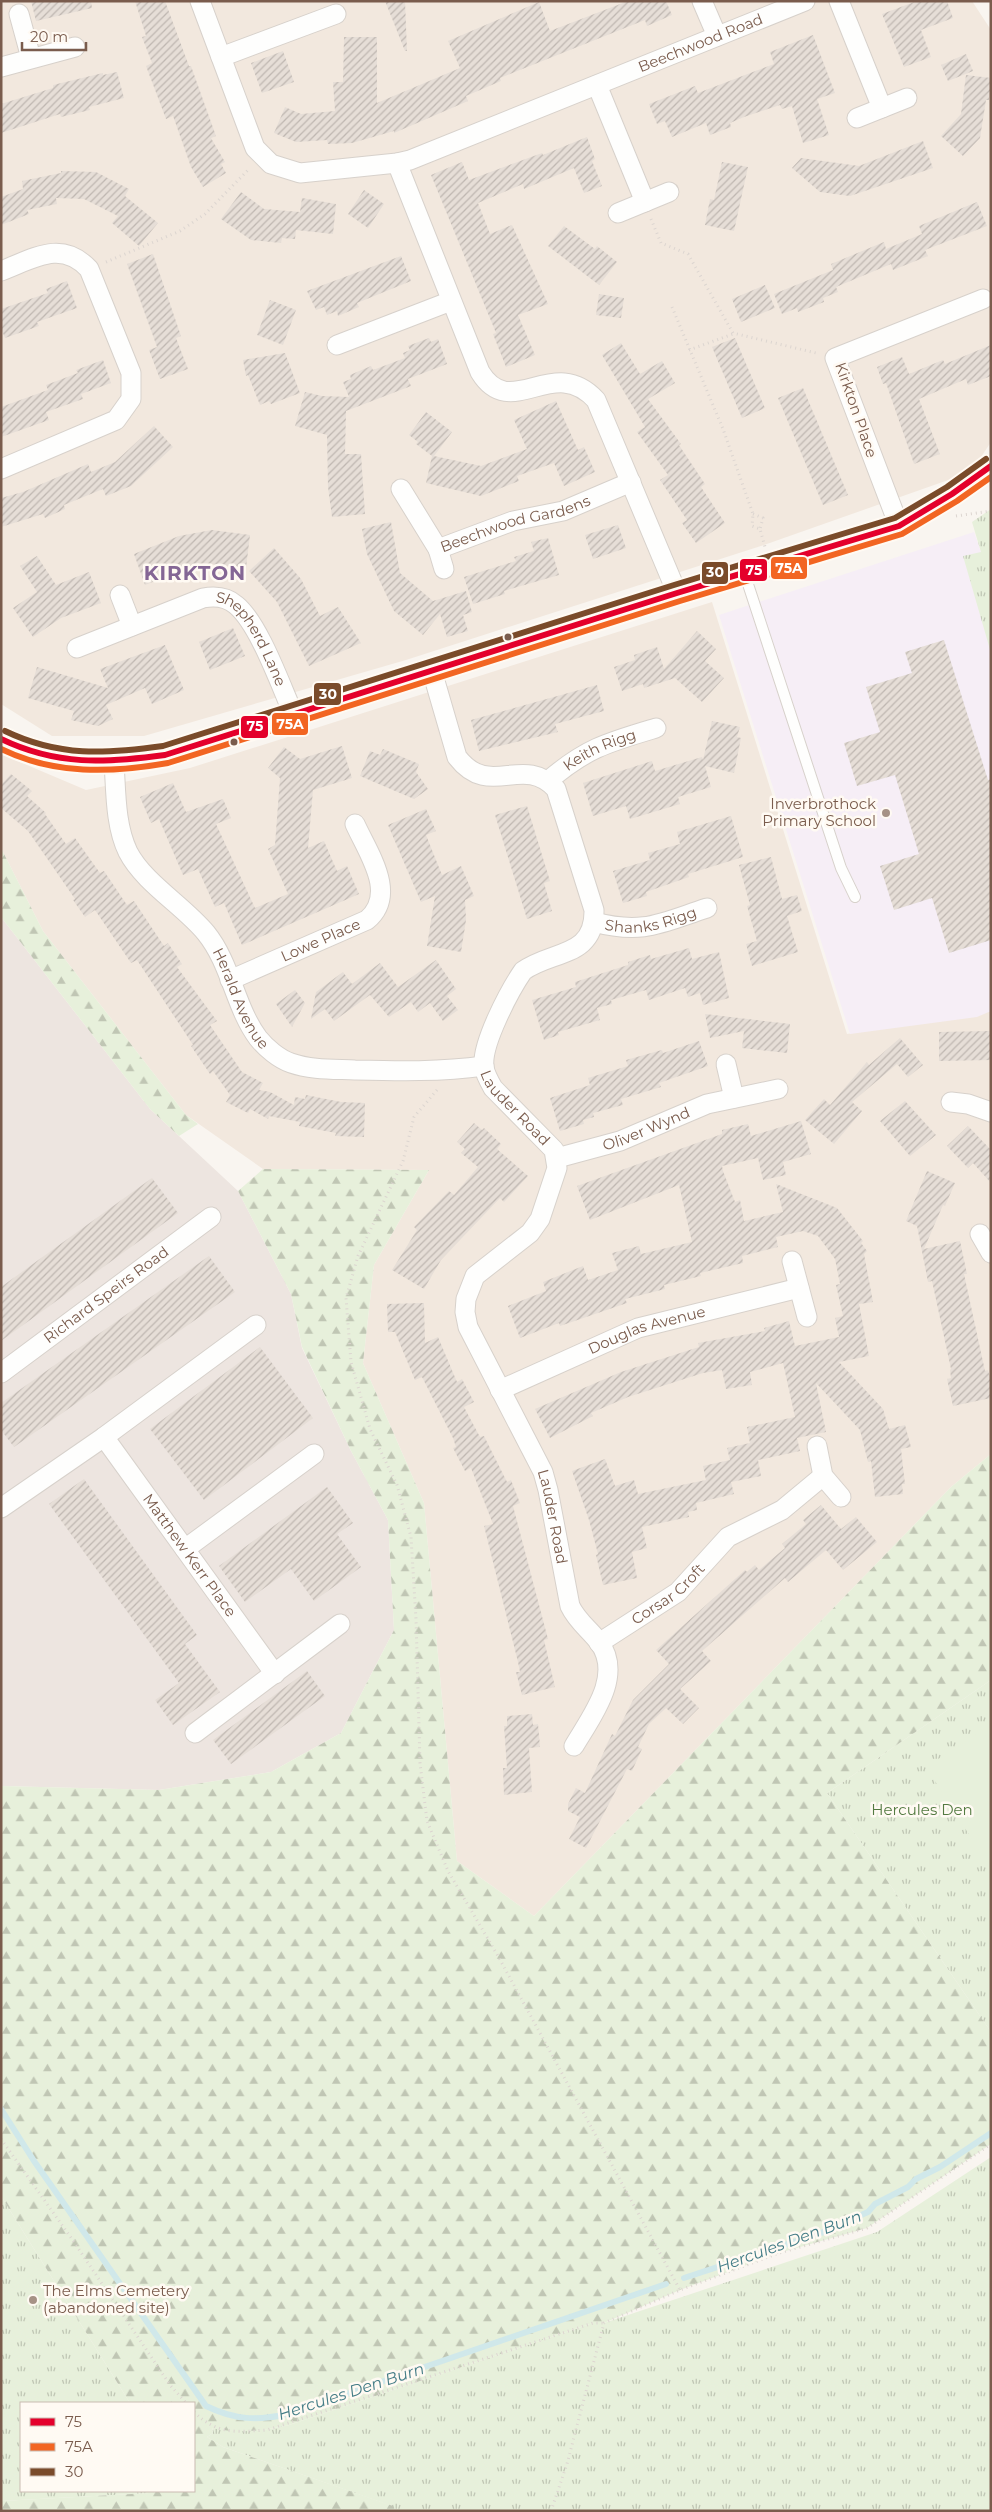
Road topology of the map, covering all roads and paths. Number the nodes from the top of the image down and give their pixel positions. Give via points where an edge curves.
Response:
1 (200, 1) edge
2 (702, 1) edge
3 (805, 1) edge
4 (839, 1) edge
5 (19, 14) dead end
6 (336, 14) dead end
7 (717, 36) junction
8 (75, 47) dead end
9 (221, 57) junction
10 (31, 58) junction
11 (1, 67) edge
12 (597, 85) junction
13 (906, 98) dead end
14 (882, 108) junction
15 (858, 118) dead end
16 (261, 156) junction
17 (397, 163) junction
18 (669, 192) dead end
19 (645, 202) junction
20 (618, 213) dead end
21 (89, 269) junction
22 (1, 271) edge
23 (984, 299) dead end
24 (451, 301) junction
25 (672, 308) dead end
26 (733, 333) junction
27 (337, 345) dead end
28 (689, 350) junction
29 (835, 358) junction
30 (991, 466) edge
31 (1, 470) edge
32 (632, 482) junction
33 (402, 489) dead end
34 (753, 514) junction
35 (899, 526) junction
36 (760, 529) junction
37 (438, 549) junction
38 (772, 564) junction
39 (444, 569) dead end
40 (744, 572) junction
41 (677, 593) junction
42 (120, 595) dead end
43 (132, 626) junction
44 (77, 648) dead end
45 (432, 671) junction
46 (293, 713) junction
47 (656, 728) dead end
48 (1, 739) edge
49 (114, 762) junction
50 (548, 781) junction
51 (355, 824) dead end
52 (855, 897) dead end
53 (707, 908) dead end
54 (594, 922) junction
55 (230, 980) junction
56 (726, 1064) dead end
57 (484, 1066) junction
58 (455, 1069) junction
59 (778, 1089) dead end
60 (734, 1098) junction
61 (951, 1102) dead end
62 (991, 1112) edge
63 (557, 1158) junction
64 (211, 1217) dead end
65 (980, 1234) dead end
66 (991, 1253) edge
67 (792, 1261) dead end
68 (799, 1288) junction
69 (807, 1317) dead end
70 (256, 1325) dead end
71 (1, 1373) edge
72 (500, 1390) junction
73 (104, 1437) junction
74 (817, 1446) dead end
75 (314, 1454) dead end
76 (823, 1476) junction
77 (841, 1497) dead end
78 (3, 1504) edge
79 (184, 1549) junction
80 (340, 1624) dead end
81 (599, 1643) junction
82 (275, 1674) junction
83 (196, 1733) dead end
84 (574, 1746) dead end
85 (1, 2139) edge
86 (991, 2144) edge
87 (680, 2290) junction
88 (604, 2323) junction
89 (185, 2402) edge
90 (195, 2413) edge
91 (551, 2511) edge

1 - 9 street
2 - 7 street
3 - 7 street, Beechwood Road
4 - 14 street
5 - 10 street
6 - 9 street
7 - 12 street, Beechwood Road
8 - 10 street
9 - 16 street via 250,138
10 - 11 street
12 - 17 street, Beechwood Road
12 - 19 street
13 - 14 street
14 - 15 street
16 - 17 street, Beechwood Road via 271,164 300,173
16 - 21 path via 205,214 180,231
17 - 24 street
18 - 19 street
19 - 20 street
19 - 26 path via 661,243 688,254
21 - 22 street via 81,260 57,252
21 - 31 street via 131,373 131,399 116,420
23 - 29 street, Kirkton Place
24 - 27 street
24 - 32 street via 487,383 510,391 565,382 587,390 596,400
25 - 28 path
26 - 28 path
26 - 29 path
28 - 34 path via 723,429
29 - 35 street, Kirkton Place
30 - 35 street
32 - 37 street, Beechwood Gardens via 563,511 513,521
32 - 41 street
33 - 37 street, Beechwood Gardens
34 - 36 path via 752,526
34 - 36 path via 763,518
35 - 38 street
36 - 38 path
37 - 39 street
38 - 40 street
40 - 41 street
40 - 52 lane via 841,868
41 - 45 street
42 - 43 street
43 - 44 street, Shepherd Lane
43 - 46 street, Shepherd Lane via 203,598 220,597 235,604 249,619
45 - 46 street
45 - 50 street via 457,757 464,766 474,774 488,777 525,773
46 - 49 street via 165,755
47 - 50 street, Keith Rigg via 600,745 573,760
48 - 49 street via 48,758 88,763
49 - 55 street, Herald Avenue via 119,817 129,853 138,866 193,917 208,936
50 - 54 street via 561,799 594,910
51 - 55 street, Lowe Place via 380,882 382,892 375,913 367,920
53 - 54 street, Shanks Rigg via 637,929
54 - 57 street, Lauder Road via 587,938 577,948 532,965 523,972 486,1042
55 - 58 street, Herald Avenue via 259,1039 272,1052 291,1063 330,1069
56 - 60 street
57 - 58 street, Herald Avenue
57 - 63 street, Lauder Road via 493,1088 546,1142
58 - 87 path via 414,1117 403,1161 358,1256 346,1298 351,1362 370,1429 397,1485 411,1537 420,1763 427,1820 448,1871
59 - 60 street, Oliver Wynd
60 - 63 street, Oliver Wynd via 687,1112 620,1141
61 - 62 street
63 - 72 street, Lauder Road via 558,1168 540,1219 530,1233 475,1276 466,1299 468,1327
64 - 71 street, Richard Speirs Road
65 - 66 street
67 - 68 street
68 - 69 street
68 - 72 street, Douglas Avenue via 638,1328
70 - 73 street
72 - 81 street, Lauder Road via 543,1472 570,1606 576,1619
73 - 78 street
73 - 79 street, Matthew Kerr Place
74 - 76 street
75 - 79 street
76 - 77 street
76 - 81 street, Corsar Croft via 782,1510 728,1537 678,1592
79 - 82 street, Matthew Kerr Place
80 - 82 street
81 - 84 street via 607,1660 608,1677 600,1699
82 - 83 street
85 - 89 path via 170,2385
86 - 87 path via 867,2228 779,2253
87 - 88 path
88 - 90 path via 593,2323 267,2430 230,2431 212,2427
88 - 91 path via 567,2464

